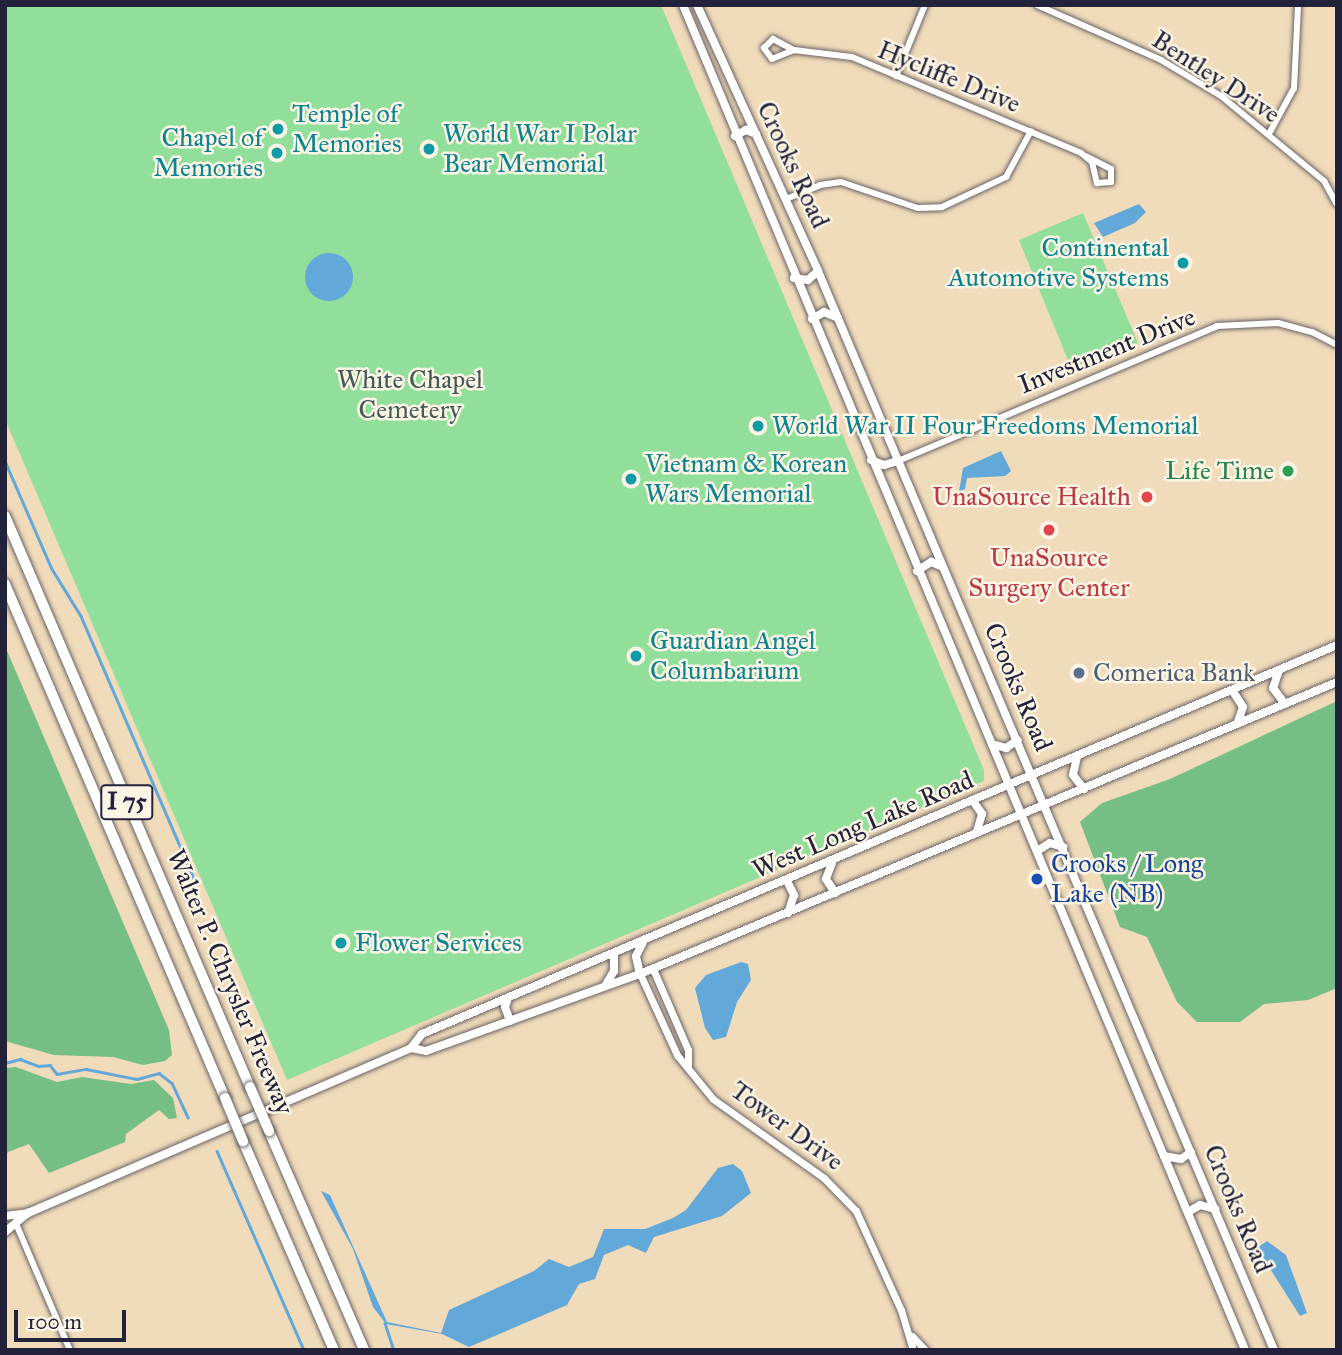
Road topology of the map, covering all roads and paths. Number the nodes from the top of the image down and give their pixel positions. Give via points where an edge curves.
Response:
1 (683, 5) edge
2 (697, 5) edge
3 (925, 5) edge
4 (1037, 5) edge
5 (1297, 5) edge
6 (794, 50) junction
7 (896, 76) junction
8 (1031, 131) junction
9 (1270, 132) junction
10 (756, 134) junction
11 (735, 136) junction
12 (1086, 156) junction
13 (1324, 181) junction
14 (1337, 186) edge
15 (786, 200) junction
16 (1337, 204) edge
17 (818, 271) junction
18 (794, 278) junction
19 (838, 318) junction
20 (812, 319) junction
21 (1337, 345) edge
22 (871, 460) junction
23 (898, 461) junction
24 (5, 516) edge
25 (945, 569) junction
26 (917, 571) junction
27 (5, 584) edge
28 (1337, 645) edge
29 (1279, 670) junction
30 (1337, 682) edge
31 (1232, 690) junction
32 (1285, 704) junction
33 (1237, 724) junction
34 (1018, 740) junction
35 (992, 744) junction
36 (1077, 757) junction
37 (1033, 776) junction
38 (1009, 786) junction
39 (1084, 789) junction
40 (973, 801) junction
41 (1046, 805) junction
42 (1022, 815) junction
43 (975, 834) junction
44 (1063, 847) junction
45 (1037, 851) junction
46 (832, 863) junction
47 (787, 881) junction
48 (835, 893) junction
49 (788, 913) junction
50 (643, 942) junction
51 (614, 954) junction
52 (653, 969) junction
53 (640, 974) junction
54 (602, 988) junction
55 (508, 998) junction
56 (510, 1021) junction
57 (411, 1048) junction
58 (688, 1066) junction
59 (1191, 1152) junction
60 (1164, 1156) junction
61 (1215, 1209) junction
62 (1188, 1212) junction
63 (28, 1213) junction
64 (5, 1216) edge
65 (17, 1226) junction
66 (5, 1232) edge
67 (912, 1335) junction
68 (71, 1350) edge
69 (334, 1350) edge
70 (364, 1350) edge
71 (913, 1350) edge
72 (925, 1350) edge
73 (1245, 1350) edge
74 (1274, 1350) edge

1 - 11 main road, Crooks Road
2 - 10 main road, Crooks Road
3 - 7 street
4 - 9 street, Bentley Drive via 1161,60
5 - 9 street via 1294,88
6 - 6 street, Hycliffe Drive via 773,39 764,48 772,59
6 - 7 street, Hycliffe Drive via 833,51
7 - 8 street, Hycliffe Drive
8 - 12 street, Hycliffe Drive
8 - 15 street via 1006,177 942,207 918,208 841,182 820,185
9 - 13 street, Bentley Drive
10 - 11 main road via 746,130
10 - 15 main road, Crooks Road
11 - 18 main road, Crooks Road
12 - 12 street, Hycliffe Drive via 1111,169 1111,182 1104,186 1095,181
13 - 14 street, Bentley Drive
13 - 16 street, Bentley Drive
15 - 17 main road, Crooks Road
17 - 18 main road via 808,280
17 - 19 main road, Crooks Road
18 - 20 main road, Crooks Road
19 - 20 main road via 824,312
19 - 23 main road, Crooks Road
20 - 22 main road, Crooks Road
21 - 23 street, Investment Drive via 1278,323 1217,326
22 - 23 main road via 884,465
22 - 26 main road, Crooks Road
23 - 25 main road, Crooks Road
24 - 70 highway, Walter P. Chrysler Freeway / I 75, bridge
25 - 26 main road via 931,562
25 - 34 main road, Crooks Road
26 - 35 main road, Crooks Road
27 - 69 highway, Walter P. Chrysler Freeway / I 75, bridge
28 - 29 main road, West Long Lake Road
29 - 31 main road, West Long Lake Road
29 - 32 main road via 1273,688
30 - 32 main road, West Long Lake Road
31 - 33 main road via 1243,707
31 - 36 main road, West Long Lake Road
32 - 33 main road, West Long Lake Road
33 - 39 main road, West Long Lake Road
34 - 35 main road via 1006,748
34 - 37 main road, Crooks Road
35 - 38 main road, Crooks Road
36 - 37 main road, West Long Lake Road
36 - 39 main road via 1073,775
37 - 38 main road, West Long Lake Road
37 - 41 main road, Crooks Road
38 - 40 main road, West Long Lake Road
38 - 42 main road, Crooks Road
39 - 41 main road, West Long Lake Road
40 - 43 main road via 983,818
40 - 46 main road, West Long Lake Road
41 - 42 main road, West Long Lake Road
41 - 44 main road, Crooks Road
42 - 43 main road, West Long Lake Road
42 - 45 main road, Crooks Road
43 - 48 main road, West Long Lake Road
44 - 45 main road via 1050,843
44 - 59 main road, Crooks Road
45 - 60 main road, Crooks Road
46 - 47 main road, West Long Lake Road
46 - 48 main road via 827,879
47 - 49 main road via 794,895
47 - 50 main road, West Long Lake Road
48 - 49 main road, West Long Lake Road
49 - 52 main road, West Long Lake Road
50 - 51 main road, West Long Lake Road
50 - 53 main road via 636,956
51 - 54 main road via 614,971
51 - 55 main road, West Long Lake Road
52 - 53 main road, West Long Lake Road
52 - 58 street, Tower Drive via 688,1050
53 - 54 main road, West Long Lake Road
53 - 58 street, Tower Drive via 677,1055
54 - 56 main road, West Long Lake Road
55 - 56 main road via 505,1007
55 - 57 main road, West Long Lake Road via 422,1034
56 - 57 main road, West Long Lake Road via 426,1051
57 - 63 main road, West Long Lake Road
58 - 67 street, Tower Drive via 722,1108 816,1171 848,1201 868,1232
59 - 60 main road via 1181,1159
59 - 61 main road, Crooks Road
60 - 62 main road, Crooks Road
61 - 62 main road via 1199,1205
61 - 74 main road, Crooks Road
62 - 73 main road, Crooks Road
63 - 64 main road, West Long Lake Road
63 - 65 main road, West Long Lake Road
65 - 66 main road, West Long Lake Road
65 - 68 street
67 - 71 street, Tower Drive
67 - 72 street, Tower Drive

